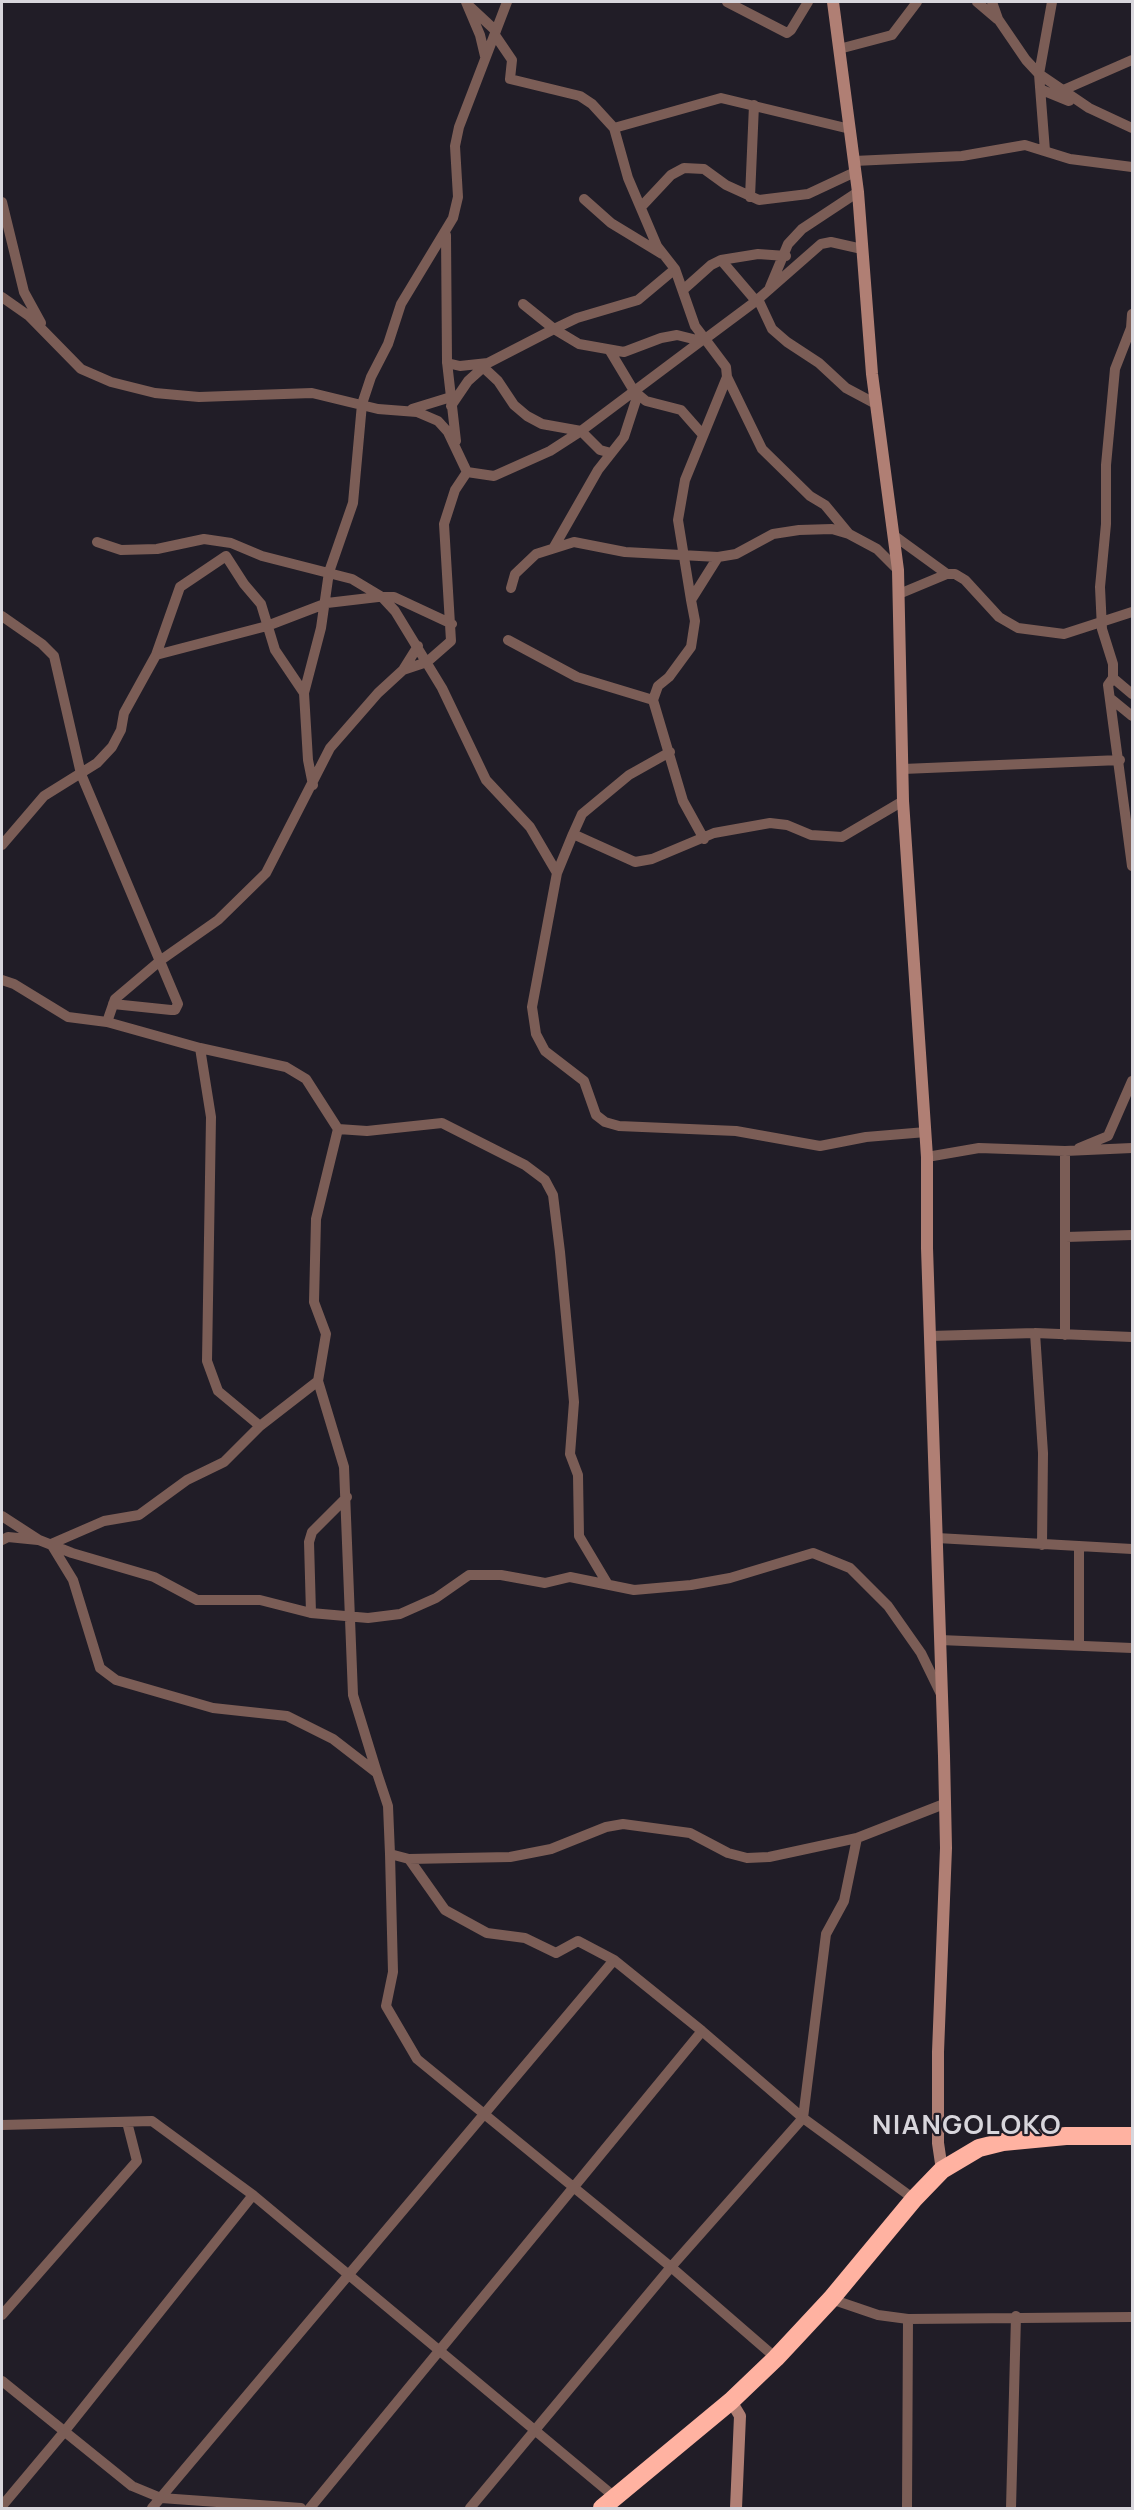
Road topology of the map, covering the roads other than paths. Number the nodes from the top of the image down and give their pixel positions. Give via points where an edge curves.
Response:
1 (464, 2) edge
2 (507, 2) edge
3 (728, 2) edge
4 (808, 2) edge
5 (832, 2) edge
6 (917, 2) edge
7 (977, 2) edge
8 (992, 2) edge
9 (1052, 2) edge
10 (998, 20) junction
11 (496, 33) junction
12 (839, 49) junction
13 (485, 56) junction
14 (1132, 60) edge
15 (1039, 74) junction
16 (1042, 90) junction
17 (1061, 91) junction
18 (754, 105) junction
19 (1089, 108) junction
20 (614, 128) junction
21 (1132, 128) edge
22 (850, 129) junction
23 (1044, 151) junction
24 (855, 166) junction
25 (1132, 166) edge
26 (858, 192) junction
27 (750, 197) junction
28 (584, 199) dead end
29 (2, 202) edge
30 (641, 207) junction
31 (446, 234) junction
32 (862, 249) junction
33 (783, 254) junction
34 (664, 255) junction
35 (721, 260) junction
36 (796, 264) junction
37 (675, 269) junction
38 (683, 290) junction
39 (768, 290) junction
40 (2, 297) edge
41 (757, 300) junction
42 (523, 304) dead end
43 (1132, 314) edge
44 (554, 329) junction
45 (44, 330) junction
46 (703, 340) junction
47 (610, 351) junction
48 (447, 363) junction
49 (485, 365) junction
50 (727, 377) junction
51 (636, 392) junction
52 (451, 402) junction
53 (362, 404) junction
54 (876, 404) junction
55 (403, 411) junction
56 (581, 431) junction
57 (704, 435) junction
58 (456, 450) junction
59 (611, 453) junction
60 (467, 472) junction
61 (849, 534) junction
62 (896, 537) junction
63 (214, 541) junction
64 (98, 542) dead end
65 (554, 547) junction
66 (226, 556) junction
67 (682, 557) junction
68 (718, 557) junction
69 (898, 570) junction
70 (329, 572) junction
71 (947, 574) junction
72 (511, 588) dead end
73 (899, 594) junction
74 (382, 597) junction
75 (691, 600) junction
76 (323, 605) junction
77 (1132, 612) edge
78 (2, 616) edge
79 (1101, 623) junction
80 (452, 624) junction
81 (267, 626) junction
82 (508, 640) dead end
83 (418, 646) junction
84 (156, 655) junction
85 (427, 662) junction
86 (403, 670) junction
87 (1113, 678) junction
88 (304, 693) junction
89 (1132, 694) edge
90 (1110, 698) junction
91 (653, 700) junction
92 (1132, 716) edge
93 (670, 752) junction
94 (1120, 760) junction
95 (903, 769) junction
96 (81, 774) junction
97 (313, 785) junction
98 (903, 801) junction
99 (573, 834) junction
100 (704, 838) junction
101 (2, 845) edge
102 (1132, 866) edge
103 (557, 873) junction
104 (161, 960) junction
105 (2, 980) edge
106 (113, 1004) junction
107 (107, 1022) junction
108 (200, 1048) junction
109 (1132, 1081) edge
110 (338, 1129) junction
111 (926, 1132) junction
112 (1132, 1148) edge
113 (1069, 1150) junction
114 (927, 1157) junction
115 (1132, 1235) edge
116 (1066, 1237) junction
117 (1035, 1334) junction
118 (1065, 1335) junction
119 (930, 1336) junction
120 (1132, 1336) edge
121 (318, 1381) junction
122 (260, 1426) junction
123 (347, 1497) junction
124 (2, 1516) edge
125 (937, 1538) junction
126 (2, 1540) edge
127 (39, 1540) junction
128 (51, 1544) junction
129 (1042, 1545) junction
130 (1079, 1548) junction
131 (1132, 1549) edge
132 (607, 1583) junction
133 (311, 1613) junction
134 (352, 1616) junction
135 (940, 1640) junction
136 (1079, 1644) junction
137 (1132, 1648) edge
138 (941, 1694) junction
139 (377, 1773) junction
140 (944, 1804) junction
141 (857, 1838) junction
142 (390, 1854) junction
143 (409, 1859) junction
144 (614, 1960) junction
145 (702, 2031) junction
146 (483, 2113) junction
147 (803, 2118) junction
148 (127, 2122) junction
149 (3, 2124) edge
150 (1132, 2136) edge
151 (942, 2170) junction
152 (574, 2187) junction
153 (253, 2195) junction
154 (914, 2199) junction
155 (671, 2267) junction
156 (347, 2274) junction
157 (831, 2299) junction
158 (2, 2315) edge
159 (1016, 2316) junction
160 (1132, 2318) edge
161 (908, 2319) junction
162 (439, 2351) junction
163 (776, 2358) junction
164 (2, 2381) edge
165 (731, 2401) junction
166 (534, 2430) junction
167 (64, 2432) junction
168 (161, 2498) junction
169 (609, 2505) edge
170 (2, 2506) edge
171 (152, 2508) edge
172 (301, 2508) edge
173 (310, 2508) edge
174 (470, 2508) edge
175 (736, 2508) edge
176 (907, 2508) edge
177 (1011, 2508) edge

1 - 11 street
1 - 13 street via 480,34
2 - 11 street
3 - 4 street via 787,33
5 - 12 main road
6 - 12 street via 892,35
7 - 10 street
8 - 10 street
9 - 15 street
10 - 15 street
11 - 13 street
11 - 20 street via 512,60 510,79 580,96
12 - 22 main road
13 - 31 street via 455,146 458,197
14 - 17 street
15 - 16 street
15 - 17 street
16 - 19 street
16 - 23 street
17 - 19 street
18 - 20 street via 721,98
18 - 22 street
18 - 27 street
19 - 21 street
20 - 30 street
22 - 24 main road
23 - 24 street via 1025,145 962,156
23 - 25 street via 1070,159
24 - 26 main road
24 - 27 street via 807,194 759,200
26 - 32 main road
26 - 33 street via 802,229
27 - 30 street via 704,170 684,168 671,175
28 - 34 street via 612,223
29 - 45 street via 24,292
30 - 34 street
31 - 48 street
31 - 53 street via 401,304
32 - 36 street via 831,242 821,244
32 - 54 main road
33 - 35 street
33 - 36 street
33 - 39 street
34 - 37 street
35 - 38 street
35 - 41 street
36 - 39 street
37 - 38 street
37 - 44 street via 638,300
38 - 46 street
39 - 41 street
40 - 45 street
41 - 46 street
41 - 54 street via 772,329 819,363 835,381
42 - 44 street
43 - 79 street via 1131,328 1115,369 1106,465
44 - 47 street via 579,344
44 - 49 street
45 - 53 street via 81,369 111,382 155,393 236,397 312,393
46 - 47 street via 677,335 624,352
46 - 50 street via 726,367
46 - 51 street
47 - 51 street
48 - 49 street
48 - 52 street
49 - 52 street
49 - 56 street via 514,405 527,416 542,424
50 - 57 street
50 - 61 street via 762,449 810,496 825,505
51 - 56 street
51 - 57 street via 646,401 681,410
51 - 59 street via 624,437
52 - 55 street
52 - 58 street
53 - 55 street
53 - 70 street via 353,503
54 - 62 main road
55 - 58 street via 428,415 438,421
56 - 59 street via 600,450
56 - 60 street via 550,451 494,476
57 - 67 street via 686,480 678,520
58 - 60 street
59 - 65 street
60 - 80 street via 455,490 444,524
61 - 68 street via 832,529 773,534 736,554
61 - 69 street via 877,549
62 - 69 main road
62 - 71 street
63 - 64 street via 121,550
63 - 66 street
63 - 70 street
65 - 67 street via 574,542
65 - 72 street via 536,554 515,574
66 - 81 street via 261,604
66 - 84 street via 180,587
67 - 68 street
67 - 75 street
68 - 75 street
69 - 73 main road
70 - 74 street via 352,579
70 - 76 street
71 - 73 street
71 - 79 street via 965,579 999,617 1018,628 1064,634
73 - 95 main road
74 - 76 street
74 - 80 street via 394,597
74 - 83 street
75 - 91 street via 695,621 691,647 658,686
76 - 81 street
76 - 88 street
77 - 79 street
78 - 96 street via 54,657
79 - 87 street
80 - 85 street via 451,641
81 - 84 street
81 - 88 street via 275,650
82 - 91 street via 577,677
83 - 85 street
83 - 86 street
84 - 96 street via 124,713 112,747
85 - 86 street
85 - 103 street via 486,780 530,827
86 - 97 street via 330,748
87 - 89 street
87 - 90 street via 1108,686
88 - 97 street
90 - 92 street
90 - 94 street
91 - 93 street
93 - 99 street via 629,775 582,814
93 - 100 street via 683,801
94 - 95 street
94 - 102 street
95 - 98 main road
96 - 101 street via 30,808 22,824
96 - 104 street via 140,919
97 - 104 street via 266,873 218,920
98 - 100 street via 842,837 811,835 770,823
98 - 111 main road
99 - 100 street via 636,862
99 - 103 street
103 - 111 street via 532,1007 536,1034 545,1051 584,1081 592,1110 605,1122 619,1126 736,1131 819,1146
104 - 106 street
104 - 106 street via 177,1002 175,1010
105 - 107 street via 68,1017
106 - 107 street
107 - 108 street
108 - 110 street via 286,1067 306,1079
108 - 122 street via 211,1118 207,1360 218,1390
109 - 113 street via 1108,1136
110 - 121 street via 316,1219 314,1302 326,1334
110 - 132 street via 367,1131 442,1123 525,1165 545,1180 553,1195 574,1402 570,1454 578,1475 579,1536
111 - 114 main road
112 - 113 street
113 - 114 street via 979,1148
113 - 116 street
114 - 119 main road
115 - 116 street
116 - 118 street
117 - 118 street
117 - 119 street
117 - 129 street via 1043,1453
118 - 120 street
119 - 125 main road
121 - 122 street
121 - 123 street via 344,1467
122 - 128 street via 224,1462 187,1480 139,1515 104,1521
123 - 133 street via 312,1532
123 - 134 street
124 - 127 street
125 - 129 street
125 - 135 main road
126 - 127 street
127 - 128 street
128 - 133 street via 154,1577 197,1600 260,1600
128 - 139 street via 73,1580 100,1668 116,1680 213,1708 287,1716 333,1739
129 - 130 street
130 - 131 street
130 - 136 street
132 - 134 street via 570,1577 544,1583 501,1575 469,1575 436,1598 400,1614
132 - 138 street via 634,1590 691,1585 730,1578 813,1553 850,1568 888,1606 921,1653
133 - 134 street
134 - 139 street via 353,1695
135 - 136 street
135 - 138 main road
136 - 137 street
138 - 140 main road
139 - 142 street via 388,1806
140 - 141 street
140 - 151 main road via 946,1848 938,2052 938,2144
141 - 143 street via 770,1857 747,1858 690,1833 623,1824 551,1849 510,1857
141 - 147 street via 844,1901 826,1934
142 - 143 street
142 - 146 street via 393,1972 386,2006 417,2059
143 - 144 street via 446,1910 487,1933 525,1938 556,1953 578,1941
144 - 145 street
144 - 146 street
145 - 147 street
145 - 152 street
146 - 152 street
146 - 156 street
147 - 154 street
147 - 155 street
148 - 149 street
148 - 153 street via 152,2121
148 - 158 street via 137,2161
150 - 151 highway via 1066,2136 1003,2142 979,2148
151 - 154 highway
152 - 155 street
152 - 162 street
153 - 156 street
153 - 167 street
154 - 157 highway
155 - 163 street
155 - 166 street
156 - 162 street
156 - 168 street
157 - 161 street via 878,2315
157 - 163 highway
159 - 160 street
159 - 161 street
159 - 177 street
161 - 176 street
162 - 166 street
162 - 173 street
163 - 165 highway
164 - 167 street
165 - 169 highway
165 - 175 main road via 740,2416
166 - 169 street
166 - 174 street
167 - 168 street via 132,2486
167 - 170 street
168 - 171 street
168 - 172 street

